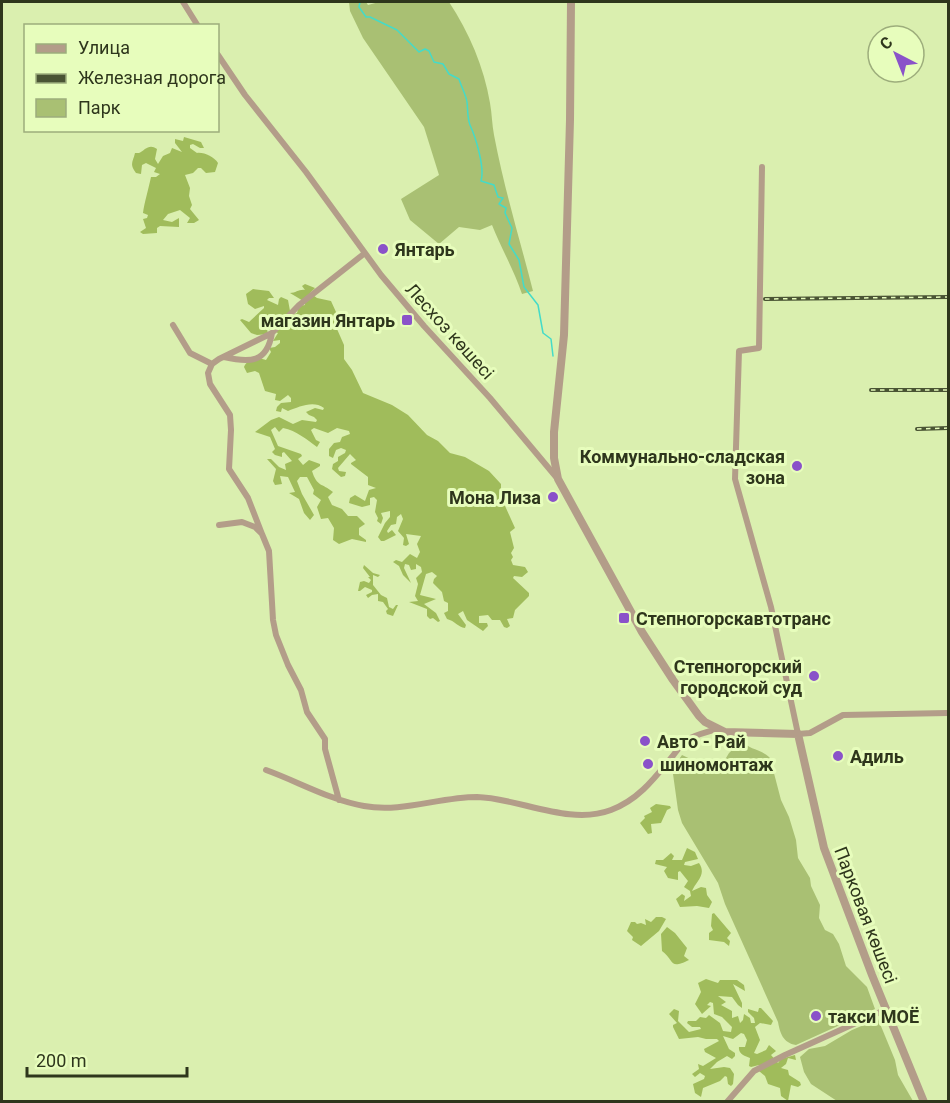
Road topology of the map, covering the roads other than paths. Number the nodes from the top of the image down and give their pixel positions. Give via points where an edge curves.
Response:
1 (183, 2) edge
2 (571, 2) edge
3 (197, 24) edge
4 (219, 56) edge
5 (762, 167) dead end
6 (365, 253) junction
7 (173, 325) dead end
8 (272, 333) junction
9 (223, 357) junction
10 (212, 364) junction
11 (558, 478) junction
12 (219, 525) dead end
13 (262, 534) junction
14 (948, 713) edge
15 (717, 729) junction
16 (798, 734) junction
17 (266, 770) dead end
18 (339, 800) junction
19 (887, 1009) junction
20 (727, 1101) edge
21 (924, 1101) edge

1 - 3 street
2 - 11 street via 564,335 554,432
4 - 6 street, Лесхоз көшесі
5 - 16 street via 759,348 739,351 735,479 771,607
6 - 8 street via 299,305
6 - 11 street, Лесхоз көшесі
7 - 10 street via 190,352
8 - 9 street
8 - 9 street via 270,346 254,361
9 - 10 street
10 - 13 street via 210,384 230,415 229,469 248,498
11 - 15 street via 656,655 699,716
12 - 13 street via 242,522
13 - 18 street via 269,550 276,635 307,711 325,739
14 - 16 street via 843,715 810,734
15 - 16 street
15 - 18 street via 687,740 639,794 598,814 532,808 480,797 387,808
16 - 19 street, Парковая көшесі via 824,848
17 - 18 street
19 - 20 street via 754,1071
19 - 21 street, Парковая көшесі

